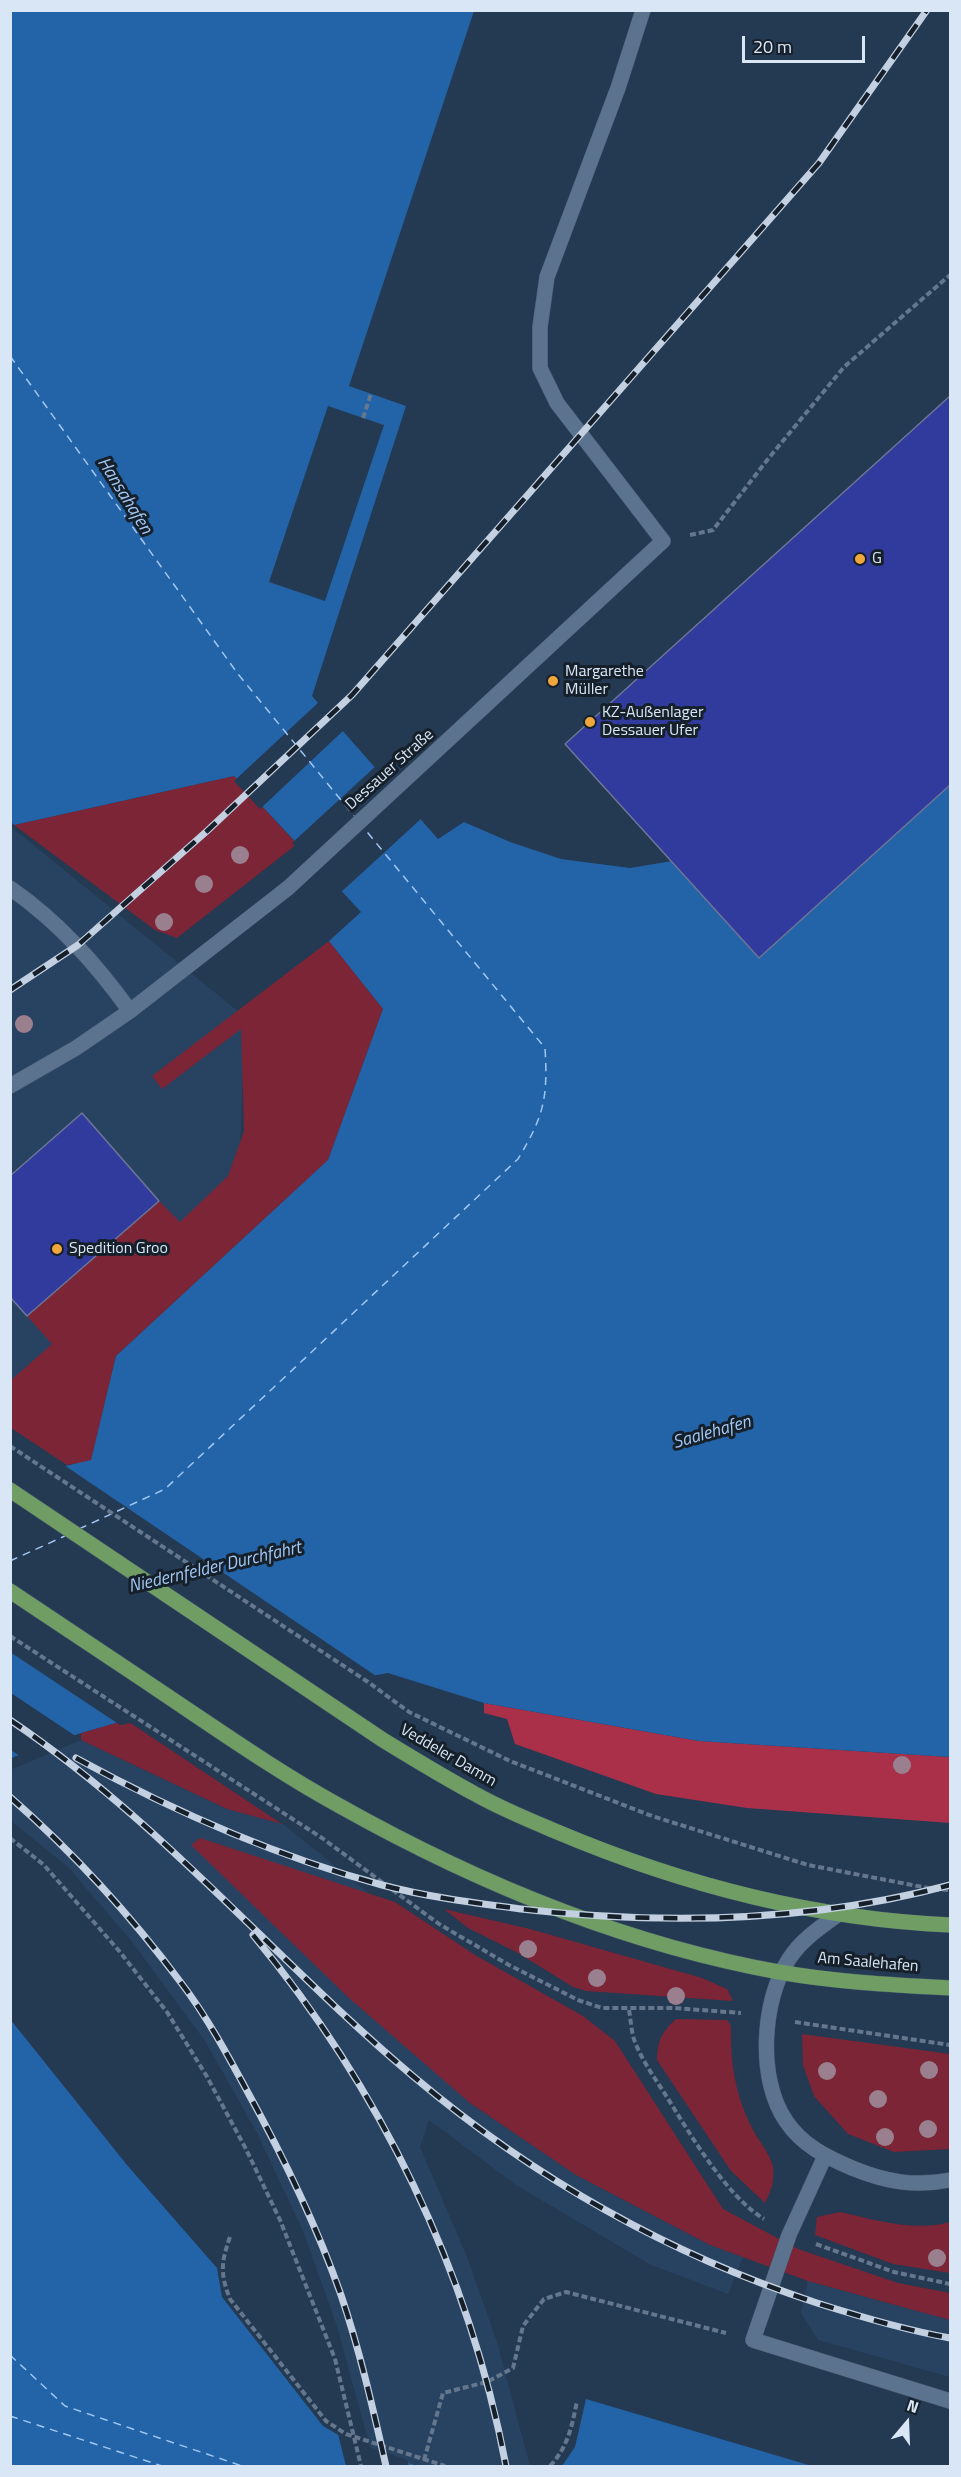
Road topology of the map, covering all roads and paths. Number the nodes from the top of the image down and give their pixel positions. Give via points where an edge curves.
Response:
1 (643, 10) edge
2 (951, 275) edge
3 (371, 394) dead end
4 (363, 418) dead end
5 (663, 541) junction
6 (10, 888) edge
7 (130, 1011) junction
8 (10, 1086) edge
9 (10, 1446) edge
10 (10, 1490) edge
11 (10, 1591) edge
12 (10, 1636) edge
13 (10, 1838) edge
14 (951, 1890) edge
15 (840, 1913) junction
16 (951, 1925) edge
17 (781, 1972) junction
18 (951, 1988) edge
19 (825, 2156) junction
20 (951, 2181) edge
21 (789, 2235) junction
22 (230, 2237) dead end
23 (951, 2284) edge
24 (753, 2340) junction
25 (577, 2401) dead end
26 (951, 2402) edge
27 (424, 2460) junction
28 (361, 2466) edge
29 (445, 2466) edge
30 (550, 2466) edge

1 - 5 street via 548,277 540,327 540,368 557,403
2 - 5 path via 844,367 713,530
3 - 4 path
5 - 7 street, Dessauer Straße via 288,888
6 - 7 street via 78,945
7 - 8 street, Dessauer Straße
9 - 14 path via 409,1712 510,1761 652,1816 808,1865
10 - 15 main road, Veddeler Damm via 452,1782 623,1858 767,1900
11 - 17 main road via 253,1753 431,1855 568,1914 681,1948
12 - 21 path via 322,1838 383,1885 477,1947 578,2000 603,2008 629,2010 634,2039 642,2056 728,2187 755,2213
13 - 28 path, bridge via 44,1865 120,1952 167,2012 206,2075 280,2220 335,2359
15 - 16 main road
15 - 17 street via 804,1941
17 - 18 main road, Am Saalehafen
17 - 19 street via 766,2034 774,2093 785,2120 800,2138
19 - 20 street via 876,2178 903,2184
19 - 21 street
21 - 23 path via 894,2272
21 - 24 street
22 - 27 path via 222,2257 222,2280 230,2299 326,2421 346,2434
24 - 26 street
24 - 27 path via 566,2292 544,2299 523,2326 513,2368 488,2382 443,2393
25 - 30 path via 562,2454
27 - 29 path

